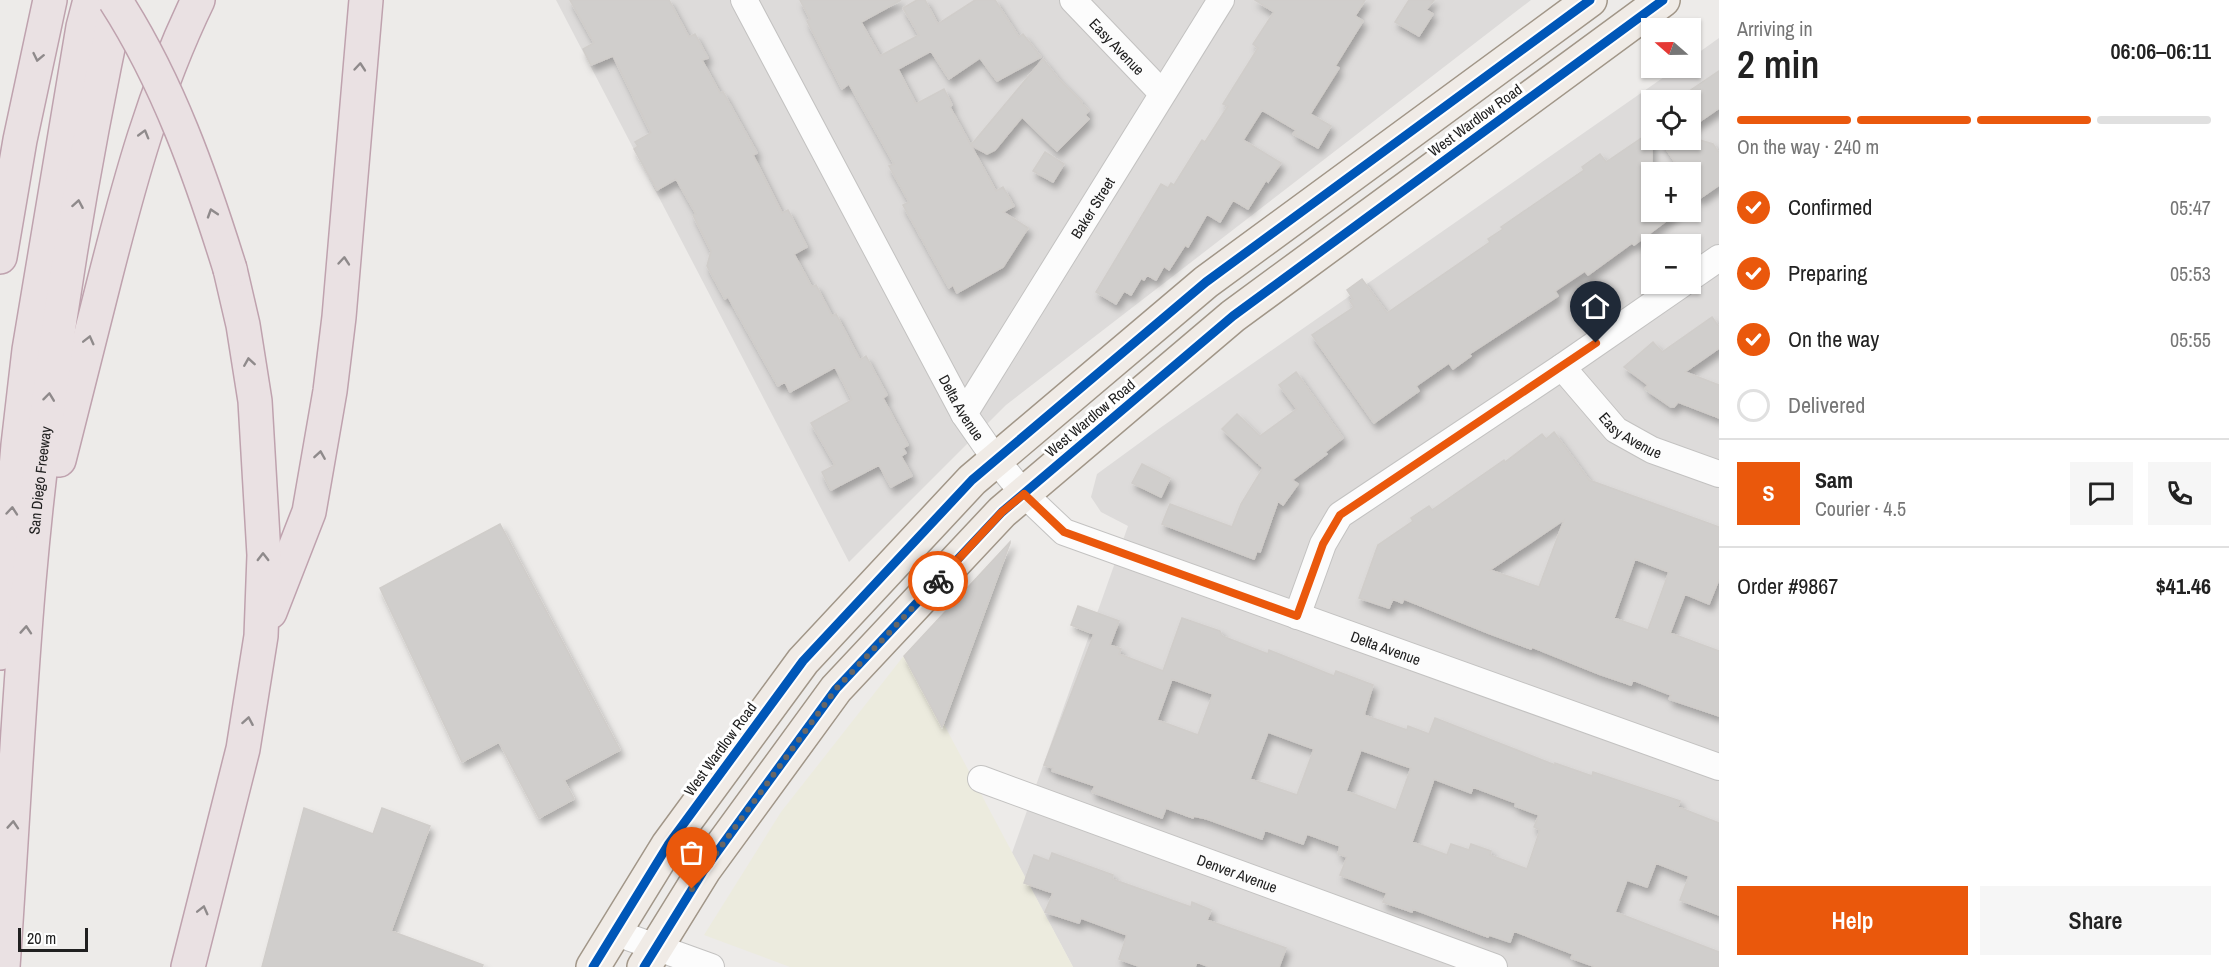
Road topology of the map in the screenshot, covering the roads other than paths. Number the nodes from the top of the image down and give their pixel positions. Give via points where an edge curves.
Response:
1 (50, 0) edge
2 (74, 0) edge
3 (90, 0) edge
4 (116, 0) edge
5 (198, 0) edge
6 (366, 0) edge
7 (744, 0) edge
8 (1073, 0) edge
9 (1221, 0) edge
10 (1590, 0) edge
11 (1663, 0) edge
12 (1162, 93) junction
13 (0, 257) edge
14 (1719, 258) edge
15 (1701, 270) edge
16 (1668, 294) edge
17 (1562, 367) junction
18 (964, 414) junction
19 (996, 460) junction
20 (0, 463) edge
21 (1719, 474) edge
22 (1024, 494) junction
23 (29, 580) junction
24 (1297, 616) junction
25 (261, 636) junction
26 (0, 652) edge
27 (1719, 767) edge
28 (981, 779) dead end
29 (614, 932) junction
30 (650, 957) edge
31 (3, 967) edge
32 (188, 967) edge
33 (592, 967) edge
34 (711, 967) edge
35 (1494, 967) edge

1 -> 13 highway
2 - 20 highway via 26,255
26 -> 3 highway via 29,350
23 -> 4 highway, San Diego Freeway via 66,274
25 -> 4 highway, bridge via 264,555 255,402 243,325 211,207 176,117
23 -> 5 highway via 130,179 171,58
25 -> 6 highway via 309,512 319,465 339,317
7 - 18 street, Delta Avenue
8 - 12 street, Easy Avenue
9 - 12 street, Baker Street
10 - 19 main road, West Wardlow Road via 1206,282
11 - 22 main road, West Wardlow Road via 1233,316
12 - 18 street, Baker Street
14 - 15 street
16 - 17 street
17 - 21 street, Easy Avenue via 1616,430 1652,450
17 - 24 street via 1340,515 1323,544
18 - 19 street, Delta Avenue
19 - 22 street, Delta Avenue
19 - 29 main road, West Wardlow Road via 972,480 803,661 668,845
22 - 24 street, Delta Avenue via 1064,532
22 - 30 main road, West Wardlow Road via 1002,512 836,689 704,870
31 -> 23 highway, San Diego Freeway
24 - 27 street, Delta Avenue
32 -> 25 highway via 243,749
28 - 35 street, Denver Avenue
29 - 30 street
29 - 33 main road, West Wardlow Road
30 - 34 street

